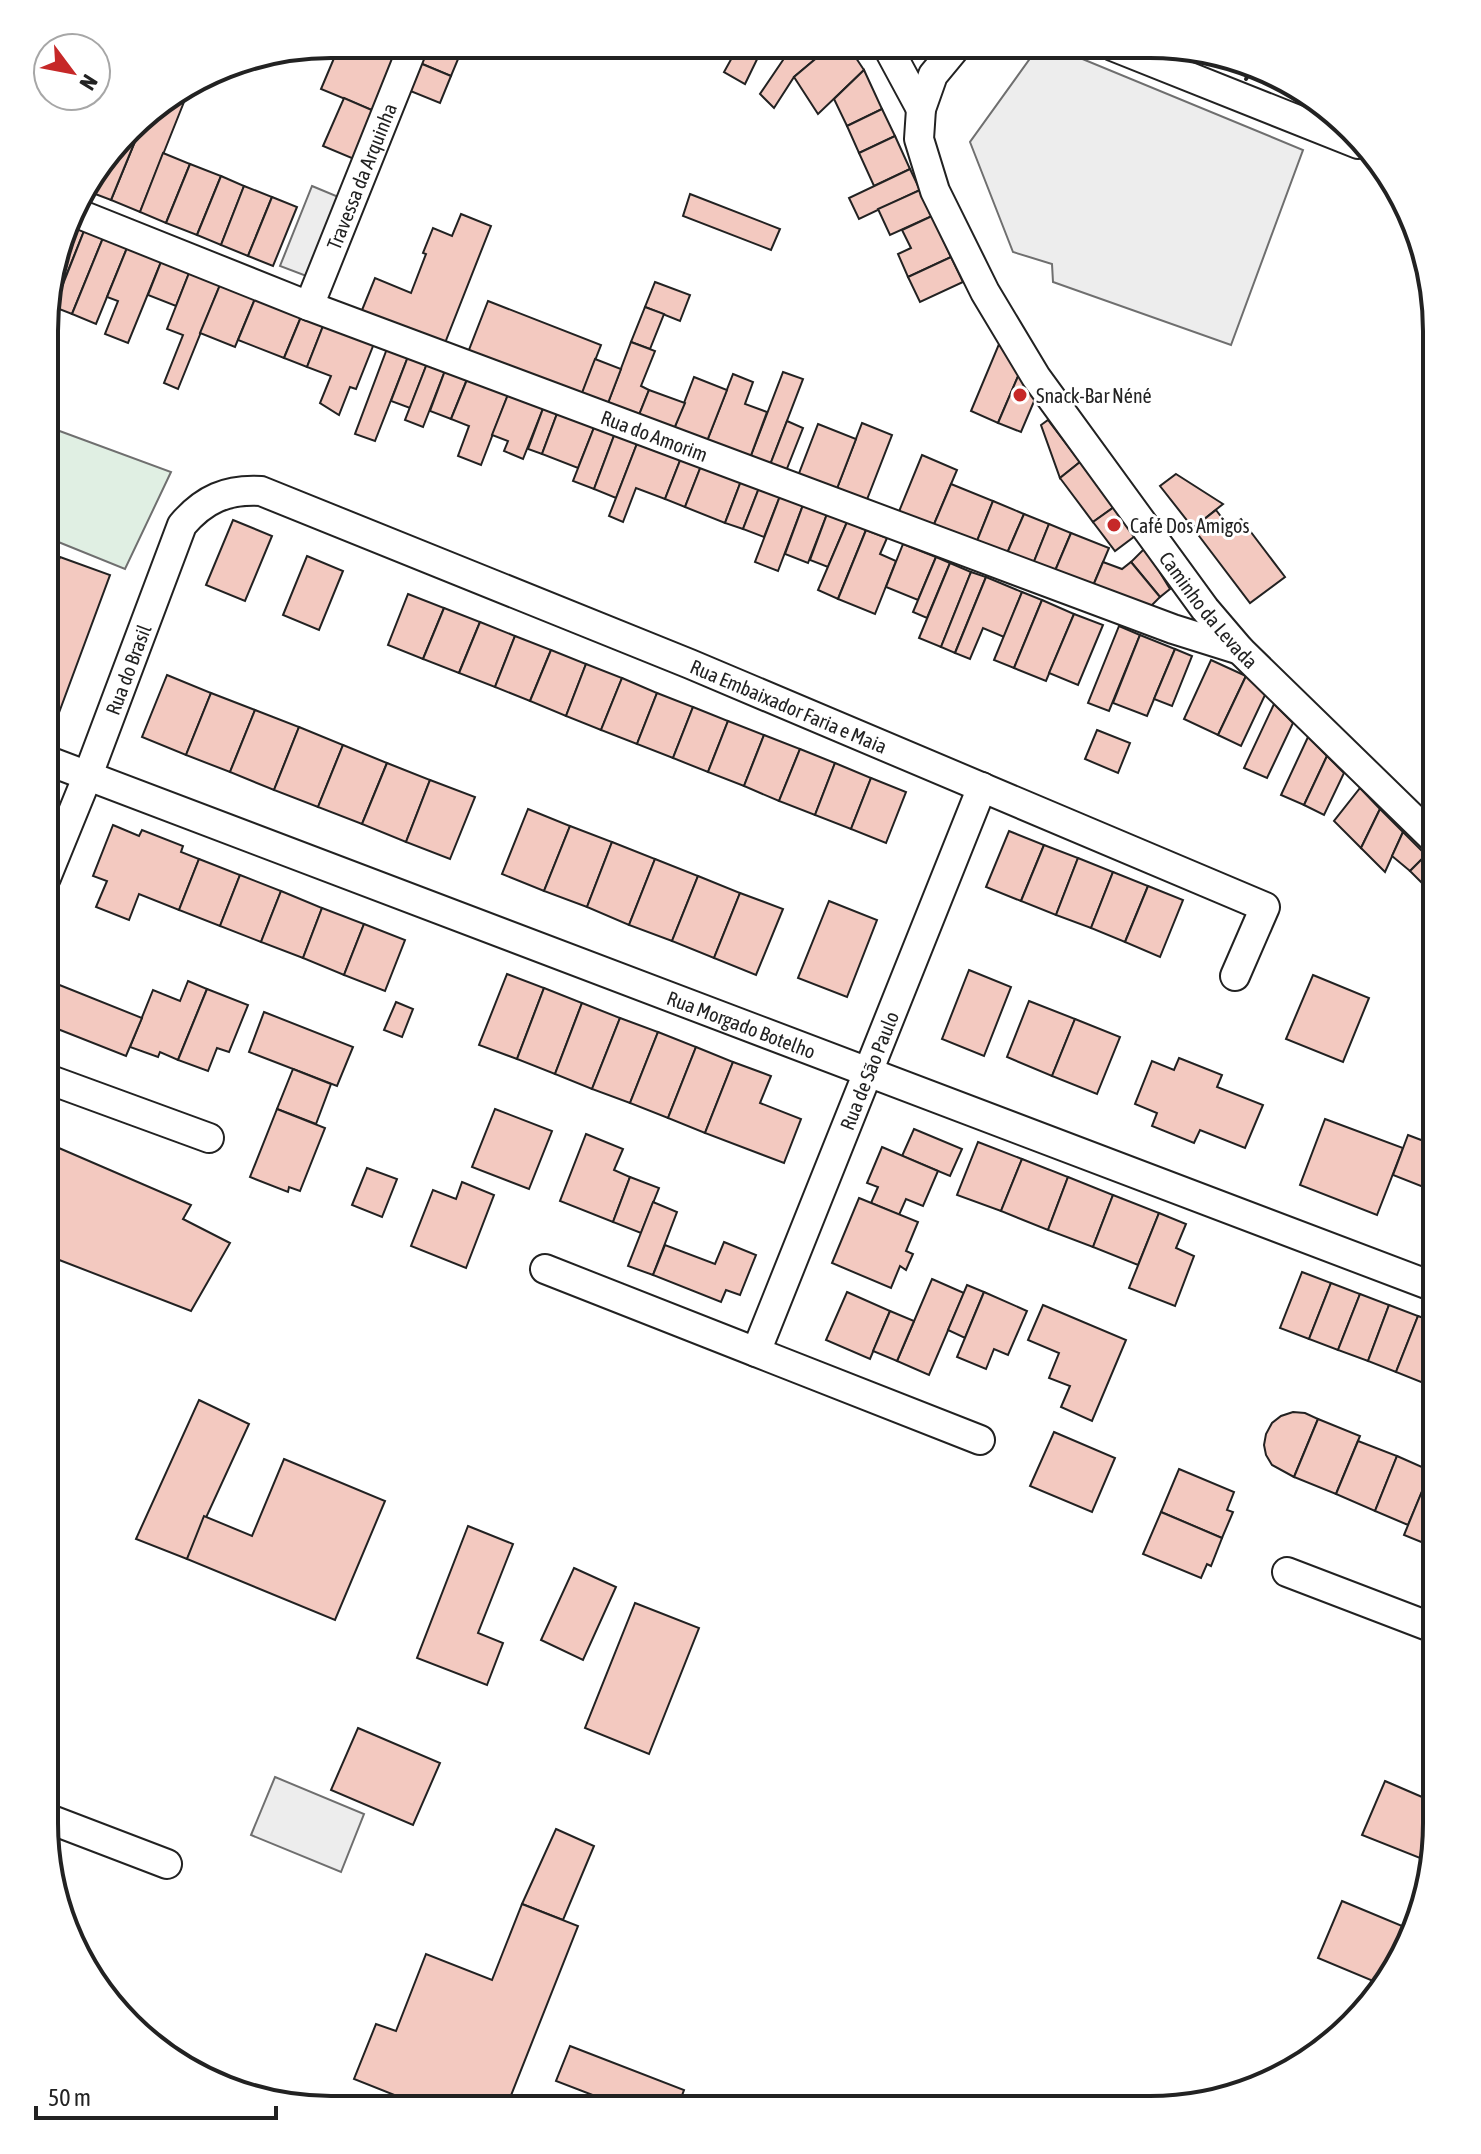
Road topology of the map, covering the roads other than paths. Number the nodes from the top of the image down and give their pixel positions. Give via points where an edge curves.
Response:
1 (408, 58) edge
2 (893, 58) edge
3 (947, 58) edge
4 (1142, 58) edge
5 (921, 109) junction
6 (1343, 138) edge
7 (84, 216) edge
8 (309, 306) junction
9 (239, 490) joint
10 (1240, 650) junction
11 (58, 764) edge
12 (88, 775) junction
13 (982, 787) junction
14 (1423, 828) edge
15 (58, 849) edge
16 (1235, 976) dead end
17 (868, 1072) junction
18 (58, 1083) edge
19 (209, 1138) dead end
20 (545, 1269) dead end
21 (1422, 1282) edge
22 (756, 1352) junction
23 (980, 1440) dead end
24 (1287, 1572) dead end
25 (1422, 1624) edge
26 (58, 1822) edge
27 (167, 1864) dead end

1 - 8 street, Travessa da Arquinha
2 - 5 street
3 - 5 street, Caminho da Levada via 933,75
4 - 6 street
5 - 10 street, Caminho da Levada via 919,139 935,191 985,292 1036,377
7 - 8 street, Rua do Amorim
8 - 10 street, Rua do Amorim
9 - 12 street, Rua do Brasil via 195,509 182,525
9 - 13 street, Rua Embaixador Faria e Maia via 261,491 397,545
10 - 14 street, Caminho da Levada
11 - 12 street, Rua Morgado Botelho
12 - 15 street, Rua do Brasil
12 - 17 street, Rua Morgado Botelho
13 - 16 street, Rua Embaixador Faria e Maia via 1265,907
13 - 17 street, Rua de São Paulo
17 - 21 street, Rua Morgado Botelho
17 - 22 street, Rua de São Paulo
18 - 19 street
20 - 22 street
22 - 23 street
24 - 25 street
26 - 27 street

